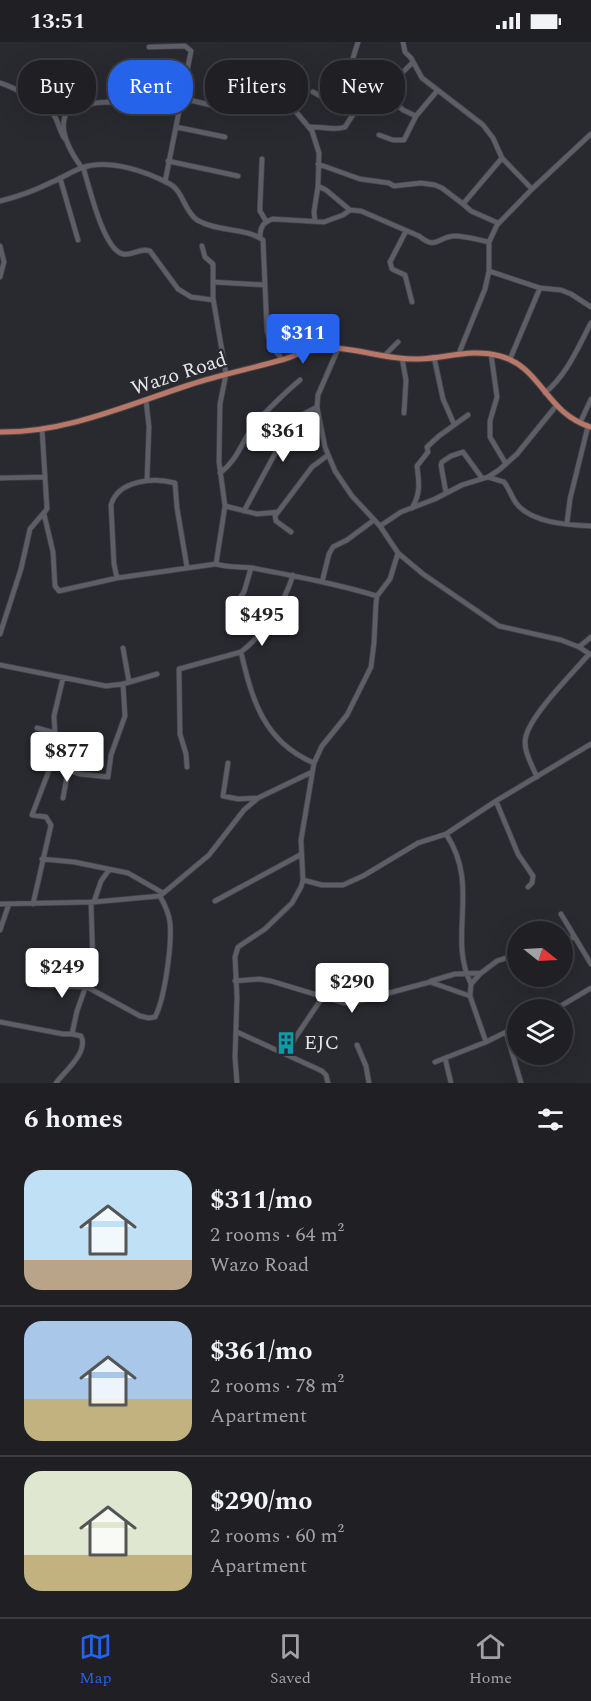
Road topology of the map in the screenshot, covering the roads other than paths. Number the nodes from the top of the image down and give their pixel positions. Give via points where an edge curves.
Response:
1 (358, 42) edge
2 (403, 42) edge
3 (149, 47) dead end
4 (353, 58) dead end
5 (189, 60) edge
6 (413, 62) junction
7 (405, 69) edge
8 (0, 82) edge
9 (18, 90) edge
10 (437, 91) junction
11 (313, 92) dead end
12 (320, 96) edge
13 (405, 111) edge
14 (52, 114) edge
15 (66, 114) edge
16 (178, 114) edge
17 (297, 114) edge
18 (354, 115) edge
19 (416, 116) junction
20 (176, 127) junction
21 (308, 127) junction
22 (379, 135) dead end
23 (590, 136) edge
24 (225, 137) dead end
25 (67, 141) junction
26 (502, 158) junction
27 (262, 159) dead end
28 (168, 161) junction
29 (318, 164) junction
30 (83, 167) junction
31 (238, 176) dead end
32 (60, 178) junction
33 (165, 182) junction
34 (318, 186) junction
35 (532, 189) junction
36 (0, 201) edge
37 (463, 204) junction
38 (350, 210) junction
39 (266, 221) junction
40 (315, 221) junction
41 (498, 224) junction
42 (406, 231) junction
43 (260, 238) junction
44 (78, 240) dead end
45 (489, 242) junction
46 (0, 246) edge
47 (202, 246) dead end
48 (489, 271) junction
49 (0, 277) edge
50 (213, 282) junction
51 (265, 285) junction
52 (540, 288) junction
53 (213, 300) junction
54 (412, 302) dead end
55 (591, 307) edge
56 (591, 323) edge
57 (398, 342) dead end
58 (338, 349) junction
59 (459, 353) junction
60 (385, 354) junction
61 (491, 354) junction
62 (434, 357) junction
63 (402, 358) junction
64 (510, 359) junction
65 (283, 360) junction
66 (226, 374) junction
67 (300, 380) dead end
68 (545, 393) junction
69 (591, 399) edge
70 (146, 400) junction
71 (556, 406) junction
72 (317, 407) junction
73 (404, 412) dead end
74 (468, 415) dead end
75 (579, 423) junction
76 (454, 424) junction
77 (589, 426) edge
78 (42, 429) junction
79 (0, 432) edge
80 (328, 455) junction
81 (506, 464) junction
82 (220, 473) junction
83 (45, 477) junction
84 (488, 477) junction
85 (0, 478) edge
86 (482, 478) junction
87 (147, 480) junction
88 (447, 493) junction
89 (225, 506) junction
90 (412, 508) junction
91 (244, 511) junction
92 (278, 512) junction
93 (44, 514) junction
94 (374, 520) junction
95 (567, 523) junction
96 (380, 526) junction
97 (591, 526) edge
98 (291, 532) dead end
99 (398, 553) junction
100 (216, 564) junction
101 (187, 567) junction
102 (251, 568) junction
103 (293, 575) junction
104 (117, 578) junction
105 (321, 582) junction
106 (378, 597) junction
107 (236, 604) dead end
108 (0, 634) edge
109 (591, 637) edge
110 (579, 646) junction
111 (123, 648) dead end
112 (241, 652) junction
113 (590, 654) edge
114 (0, 665) edge
115 (157, 674) dead end
116 (63, 678) junction
117 (126, 683) junction
118 (37, 728) dead end
119 (55, 733) junction
120 (591, 744) edge
121 (57, 747) junction
122 (79, 751) dead end
123 (228, 763) dead end
124 (314, 763) junction
125 (52, 765) junction
126 (187, 766) dead end
127 (68, 771) junction
128 (312, 772) junction
129 (537, 777) junction
130 (63, 798) dead end
131 (258, 798) junction
132 (496, 801) junction
133 (446, 834) junction
134 (300, 855) junction
135 (42, 859) junction
136 (109, 870) junction
137 (303, 880) junction
138 (528, 887) dead end
139 (162, 895) junction
140 (215, 900) dead end
141 (92, 902) junction
142 (0, 904) edge
143 (9, 904) junction
144 (33, 904) junction
145 (561, 914) dead end
146 (0, 930) edge
147 (574, 938) joint
148 (507, 958) edge
149 (591, 964) edge
150 (465, 973) junction
151 (481, 973) junction
152 (235, 981) junction
153 (430, 982) junction
154 (471, 984) junction
155 (38, 985) dead end
156 (87, 987) junction
157 (590, 989) edge
158 (470, 996) junction
159 (591, 997) edge
160 (322, 998) junction
161 (573, 999) edge
162 (0, 1022) edge
163 (237, 1032) junction
164 (506, 1032) joint
165 (72, 1034) junction
166 (486, 1042) junction
167 (357, 1045) dead end
168 (287, 1055) junction
169 (445, 1058) junction
170 (435, 1062) dead end
171 (56, 1083) edge
172 (237, 1083) edge
173 (328, 1083) edge
174 (369, 1083) edge
175 (451, 1083) edge
176 (521, 1083) edge

1 - 4 street
2 - 6 street
3 - 5 street via 189,48
6 - 7 street
6 - 10 street via 422,78
8 - 9 street
10 - 19 street
10 - 26 street via 488,131
11 - 12 street
13 - 19 street
14 - 25 street
15 - 25 street via 63,120
16 - 20 street
17 - 21 street
18 - 21 street via 337,130
19 - 22 street via 404,140
20 - 24 street
20 - 28 street
21 - 29 street via 319,153
23 - 35 street
25 - 30 street
26 - 35 street
26 - 37 street
27 - 39 street via 260,206
28 - 31 street
28 - 33 street
29 - 34 street
29 - 37 street via 394,186 435,185
30 - 32 street
30 - 33 street via 115,164
30 - 53 street via 102,227 113,246 126,255 150,250 178,289 191,297
32 - 36 street
32 - 44 street
33 - 43 street via 172,184 186,208 204,224
34 - 38 street
34 - 40 street
35 - 41 street
37 - 41 street
38 - 40 street via 324,222
38 - 42 street
39 - 40 street
39 - 43 street
41 - 45 street
42 - 45 street via 431,243 453,236
42 - 54 street via 390,262 392,269 405,275
43 - 51 street via 265,245
45 - 48 street
46 - 49 street via 4,262
47 - 50 street via 213,264
48 - 52 street
48 - 59 street
50 - 51 street
50 - 53 street
51 - 65 street via 269,341
52 - 55 street via 561,290
52 - 64 street
53 - 66 street
56 - 68 street via 566,372
57 - 60 street
58 - 60 main road, Wazo Road
58 - 65 main road, Wazo Road via 307,351
58 - 72 street via 322,381
59 - 61 main road, Wazo Road
59 - 62 main road, Wazo Road
60 - 63 main road, Wazo Road
61 - 64 main road, Wazo Road
61 - 81 street via 497,397 490,437
62 - 63 main road, Wazo Road
62 - 76 street via 443,399
63 - 73 street via 406,380
64 - 68 main road, Wazo Road via 525,369
65 - 66 main road, Wazo Road
66 - 70 main road, Wazo Road
66 - 82 street via 220,404
67 - 82 street via 250,430 236,457
68 - 71 main road, Wazo Road
69 - 75 street
70 - 78 main road, Wazo Road
70 - 87 street
71 - 75 main road, Wazo Road
71 - 81 street
72 - 80 street
72 - 91 street via 291,424
74 - 76 street
75 - 77 main road, Wazo Road
76 - 90 street via 427,447 428,452 417,466 420,489
77 - 95 street
78 - 79 main road, Wazo Road
78 - 83 street
80 - 92 street via 312,467
80 - 94 street via 351,496
81 - 84 street
82 - 89 street
83 - 85 street
83 - 93 street
84 - 86 street
84 - 95 street via 504,482 516,504 529,513
86 - 88 street
86 - 88 street via 463,452 451,456 441,465
87 - 101 street via 177,486
87 - 104 street via 118,490 113,496 112,540
88 - 90 street
89 - 91 street
89 - 100 street
90 - 96 street
91 - 92 street
92 - 98 street via 274,519
93 - 104 street via 57,590
93 - 108 street via 30,529
94 - 96 street
94 - 105 street via 333,547
95 - 97 street
96 - 99 street
99 - 106 street via 390,579
99 - 110 street via 499,626
100 - 101 street
100 - 102 street
101 - 104 street
102 - 103 street
102 - 107 street
103 - 105 street
103 - 112 street via 268,624
105 - 106 street
106 - 124 street via 371,667 347,715 322,746
109 - 110 street
110 - 113 street
111 - 117 street
112 - 124 street via 252,696 263,719 292,751
112 - 126 street via 179,669 180,734
113 - 129 street via 555,692 526,736
114 - 116 street
115 - 117 street
116 - 117 street via 106,686
116 - 119 street via 54,716
117 - 127 street via 125,716 111,755 108,777
118 - 119 street
119 - 121 street
120 - 129 street
121 - 122 street
121 - 125 street
123 - 131 street via 223,796
124 - 128 street
125 - 127 street
125 - 135 street via 32,815 46,817 50,822
127 - 130 street
128 - 131 street
128 - 134 street
129 - 132 street
131 - 139 street via 209,855
132 - 133 street
132 - 138 street via 518,854 533,876
133 - 137 street via 418,843 343,885
133 - 150 street via 462,868
134 - 137 street
134 - 140 street
135 - 136 street
135 - 144 street
136 - 139 street via 135,876
136 - 141 street
137 - 152 street via 292,903 238,947
139 - 141 street
139 - 156 street via 168,909 171,939 155,1017 140,1016
141 - 144 street
141 - 156 street via 93,966
142 - 143 street
143 - 144 street
143 - 146 street
145 - 147 street
147 - 149 street
148 - 151 street
150 - 151 street
150 - 153 street
150 - 154 street
151 - 154 street
152 - 160 street via 271,981
152 - 163 street
153 - 158 street
153 - 160 street via 355,1002
154 - 158 street
155 - 156 street
156 - 165 street
157 - 159 street
157 - 161 street
158 - 166 street
160 - 168 street
162 - 165 street
163 - 168 street
163 - 172 street
164 - 166 street
164 - 176 street
165 - 171 street via 81,1036 83,1047
166 - 169 street
167 - 174 street
168 - 173 street via 322,1071
169 - 170 street
169 - 175 street

